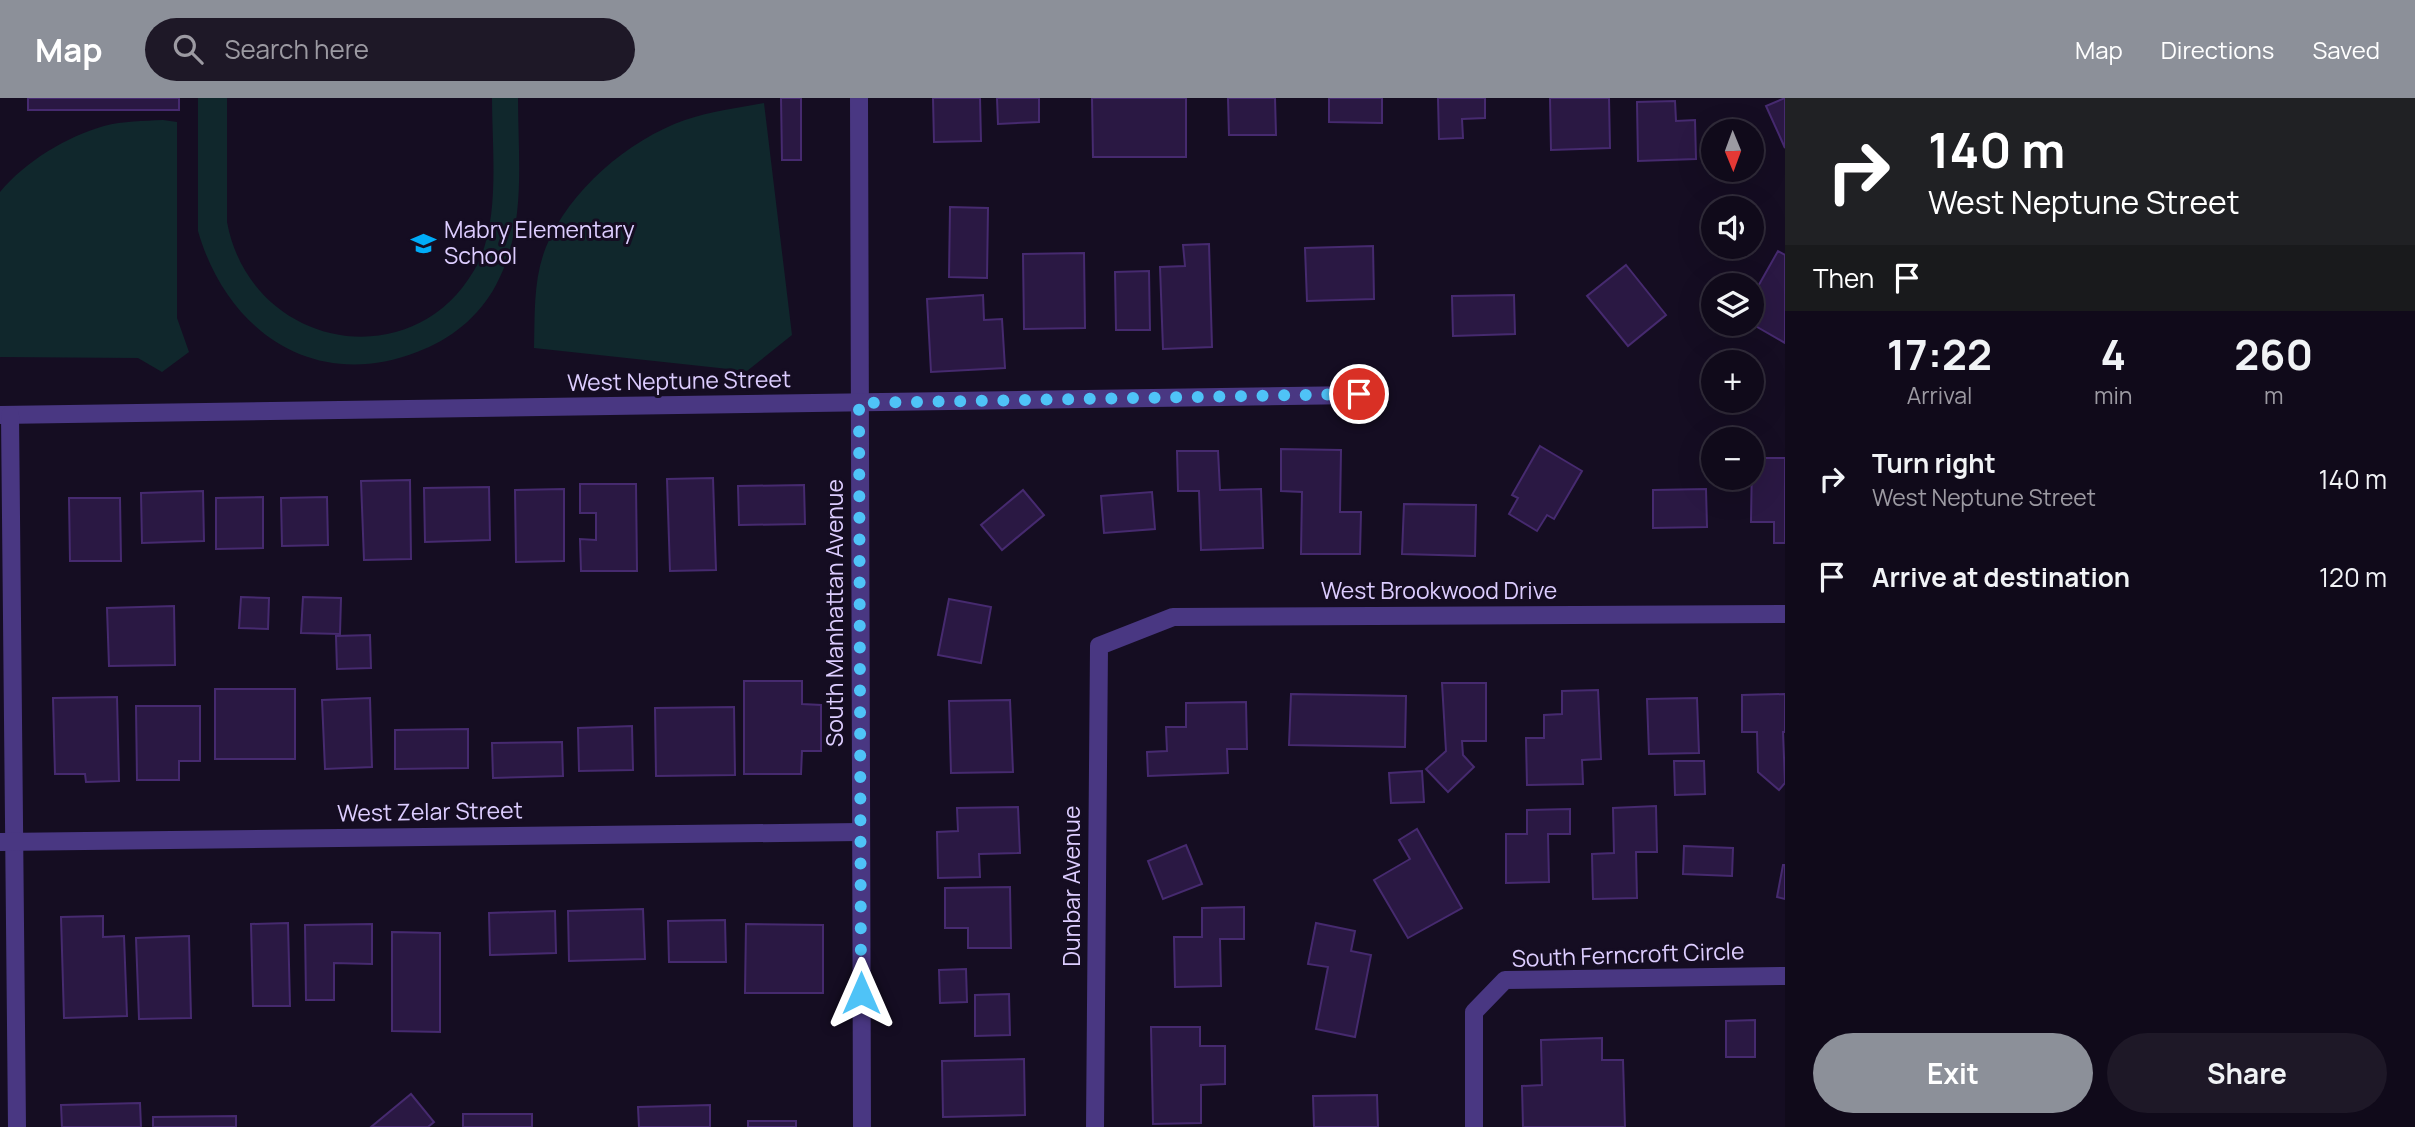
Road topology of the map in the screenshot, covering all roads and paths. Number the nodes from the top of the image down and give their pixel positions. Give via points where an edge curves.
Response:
1 (859, 98) edge
2 (1359, 394) dead end
3 (859, 403) junction
4 (5, 415) edge
5 (1785, 614) edge
6 (1098, 646) joint
7 (860, 832) junction
8 (7, 842) edge
9 (1785, 976) edge
10 (17, 1127) edge
11 (862, 1127) edge
12 (1095, 1127) edge
13 (1474, 1127) edge

1 - 3 street, South Manhattan Avenue
2 - 3 street, West Neptune Street
3 - 4 street, West Neptune Street
3 - 7 street, South Manhattan Avenue
4 - 8 street
5 - 6 street, West Brookwood Drive via 1173,617
6 - 12 street, Dunbar Avenue
7 - 8 street, West Zelar Street
7 - 11 street, South Manhattan Avenue
8 - 10 street
9 - 13 street, South Ferncroft Circle via 1505,980 1474,1012

